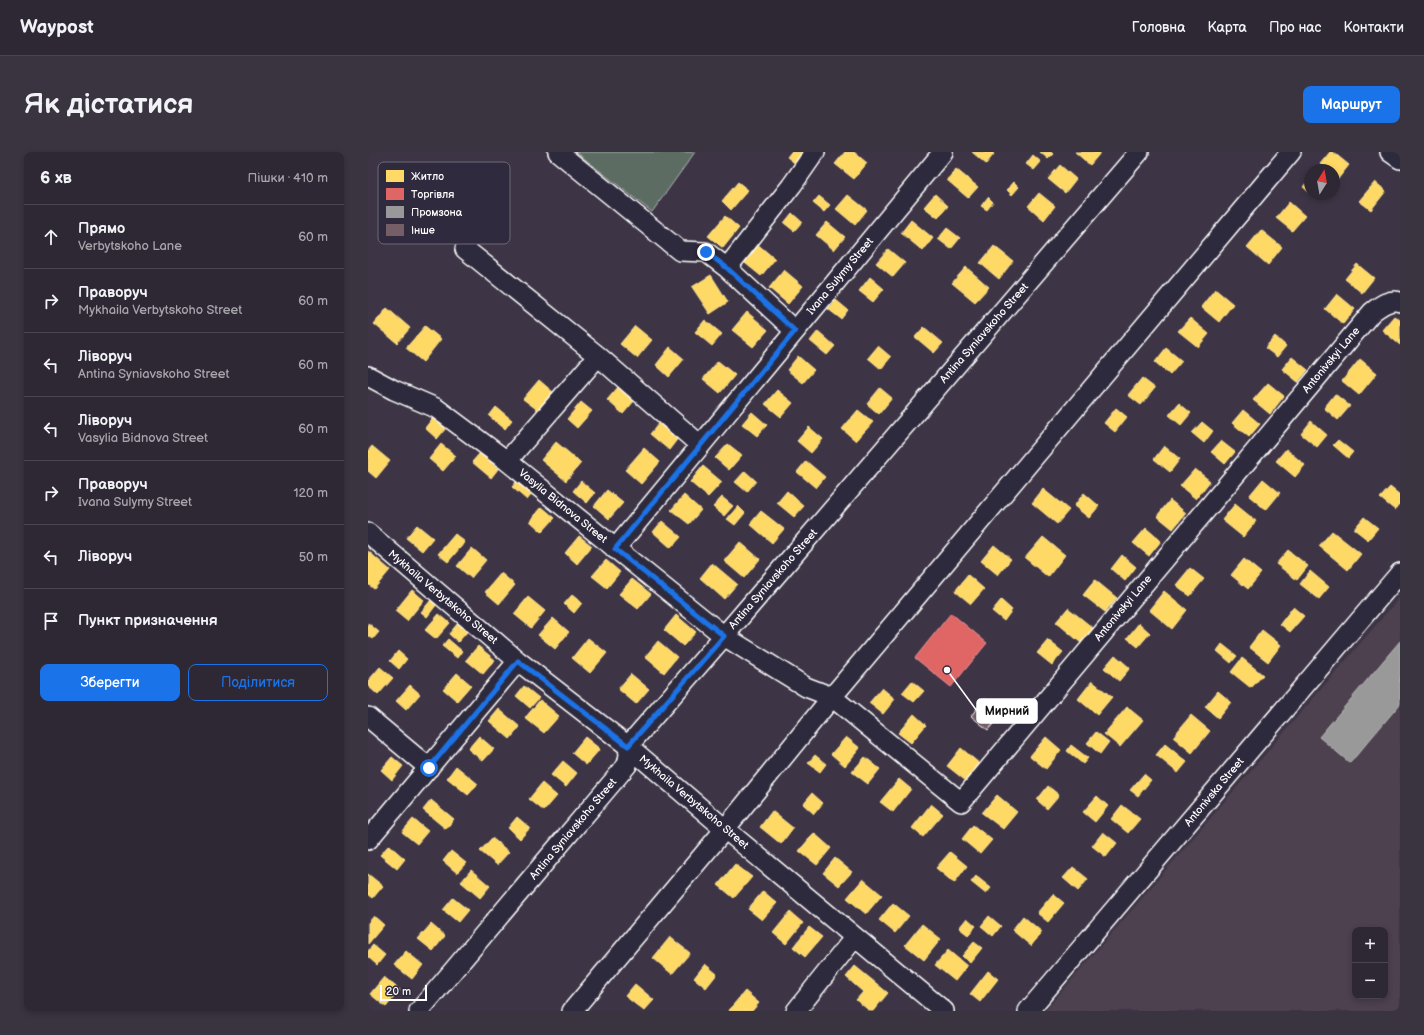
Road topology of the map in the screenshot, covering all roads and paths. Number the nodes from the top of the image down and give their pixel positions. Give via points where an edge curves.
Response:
1 (558, 152) edge
2 (816, 152) edge
3 (943, 152) edge
4 (1139, 152) edge
5 (1291, 152) edge
6 (1390, 152) edge
7 (1400, 159) edge
8 (466, 249) dead end
9 (727, 268) junction
10 (1400, 302) edge
11 (795, 331) junction
12 (598, 356) junction
13 (368, 376) edge
14 (700, 445) junction
15 (507, 461) junction
16 (368, 533) edge
17 (615, 549) junction
18 (1400, 573) edge
19 (724, 636) junction
20 (518, 661) junction
21 (832, 697) junction
22 (368, 717) edge
23 (628, 746) junction
24 (429, 768) junction
25 (725, 829) junction
26 (368, 840) edge
27 (855, 937) junction
28 (420, 1011) edge
29 (572, 1011) edge
30 (796, 1011) edge
31 (944, 1011) edge
32 (1028, 1011) edge

1 - 9 street via 680,251 706,252
2 - 9 street
3 - 11 street, Ivana Sulymy Street
4 - 19 street, Antina Syniavskoho Street
5 - 21 street
6 - 7 street
8 - 12 street
9 - 11 street
10 - 21 street, Antonivskyi Lane via 1395,300 1386,303 1372,312 961,802
11 - 14 street, Ivana Sulymy Street
12 - 14 street
12 - 15 street
13 - 15 street, Vasylia Bidnova Street via 436,408
14 - 17 street, Ivana Sulymy Street
15 - 17 street, Vasylia Bidnova Street
16 - 20 street, Mykhaila Verbytskoho Street
17 - 19 street, Vasylia Bidnova Street
18 - 32 street, Antonivska Street
19 - 21 street, Vasylia Bidnova Street via 806,687
19 - 23 street, Antina Syniavskoho Street
20 - 23 street, Mykhaila Verbytskoho Street
20 - 24 street
21 - 25 street
22 - 24 street
23 - 25 street, Mykhaila Verbytskoho Street
23 - 28 street, Antina Syniavskoho Street via 627,765
24 - 26 street
25 - 27 street, Mykhaila Verbytskoho Street
25 - 29 street
27 - 30 street
27 - 31 street, Mykhaila Verbytskoho Street

